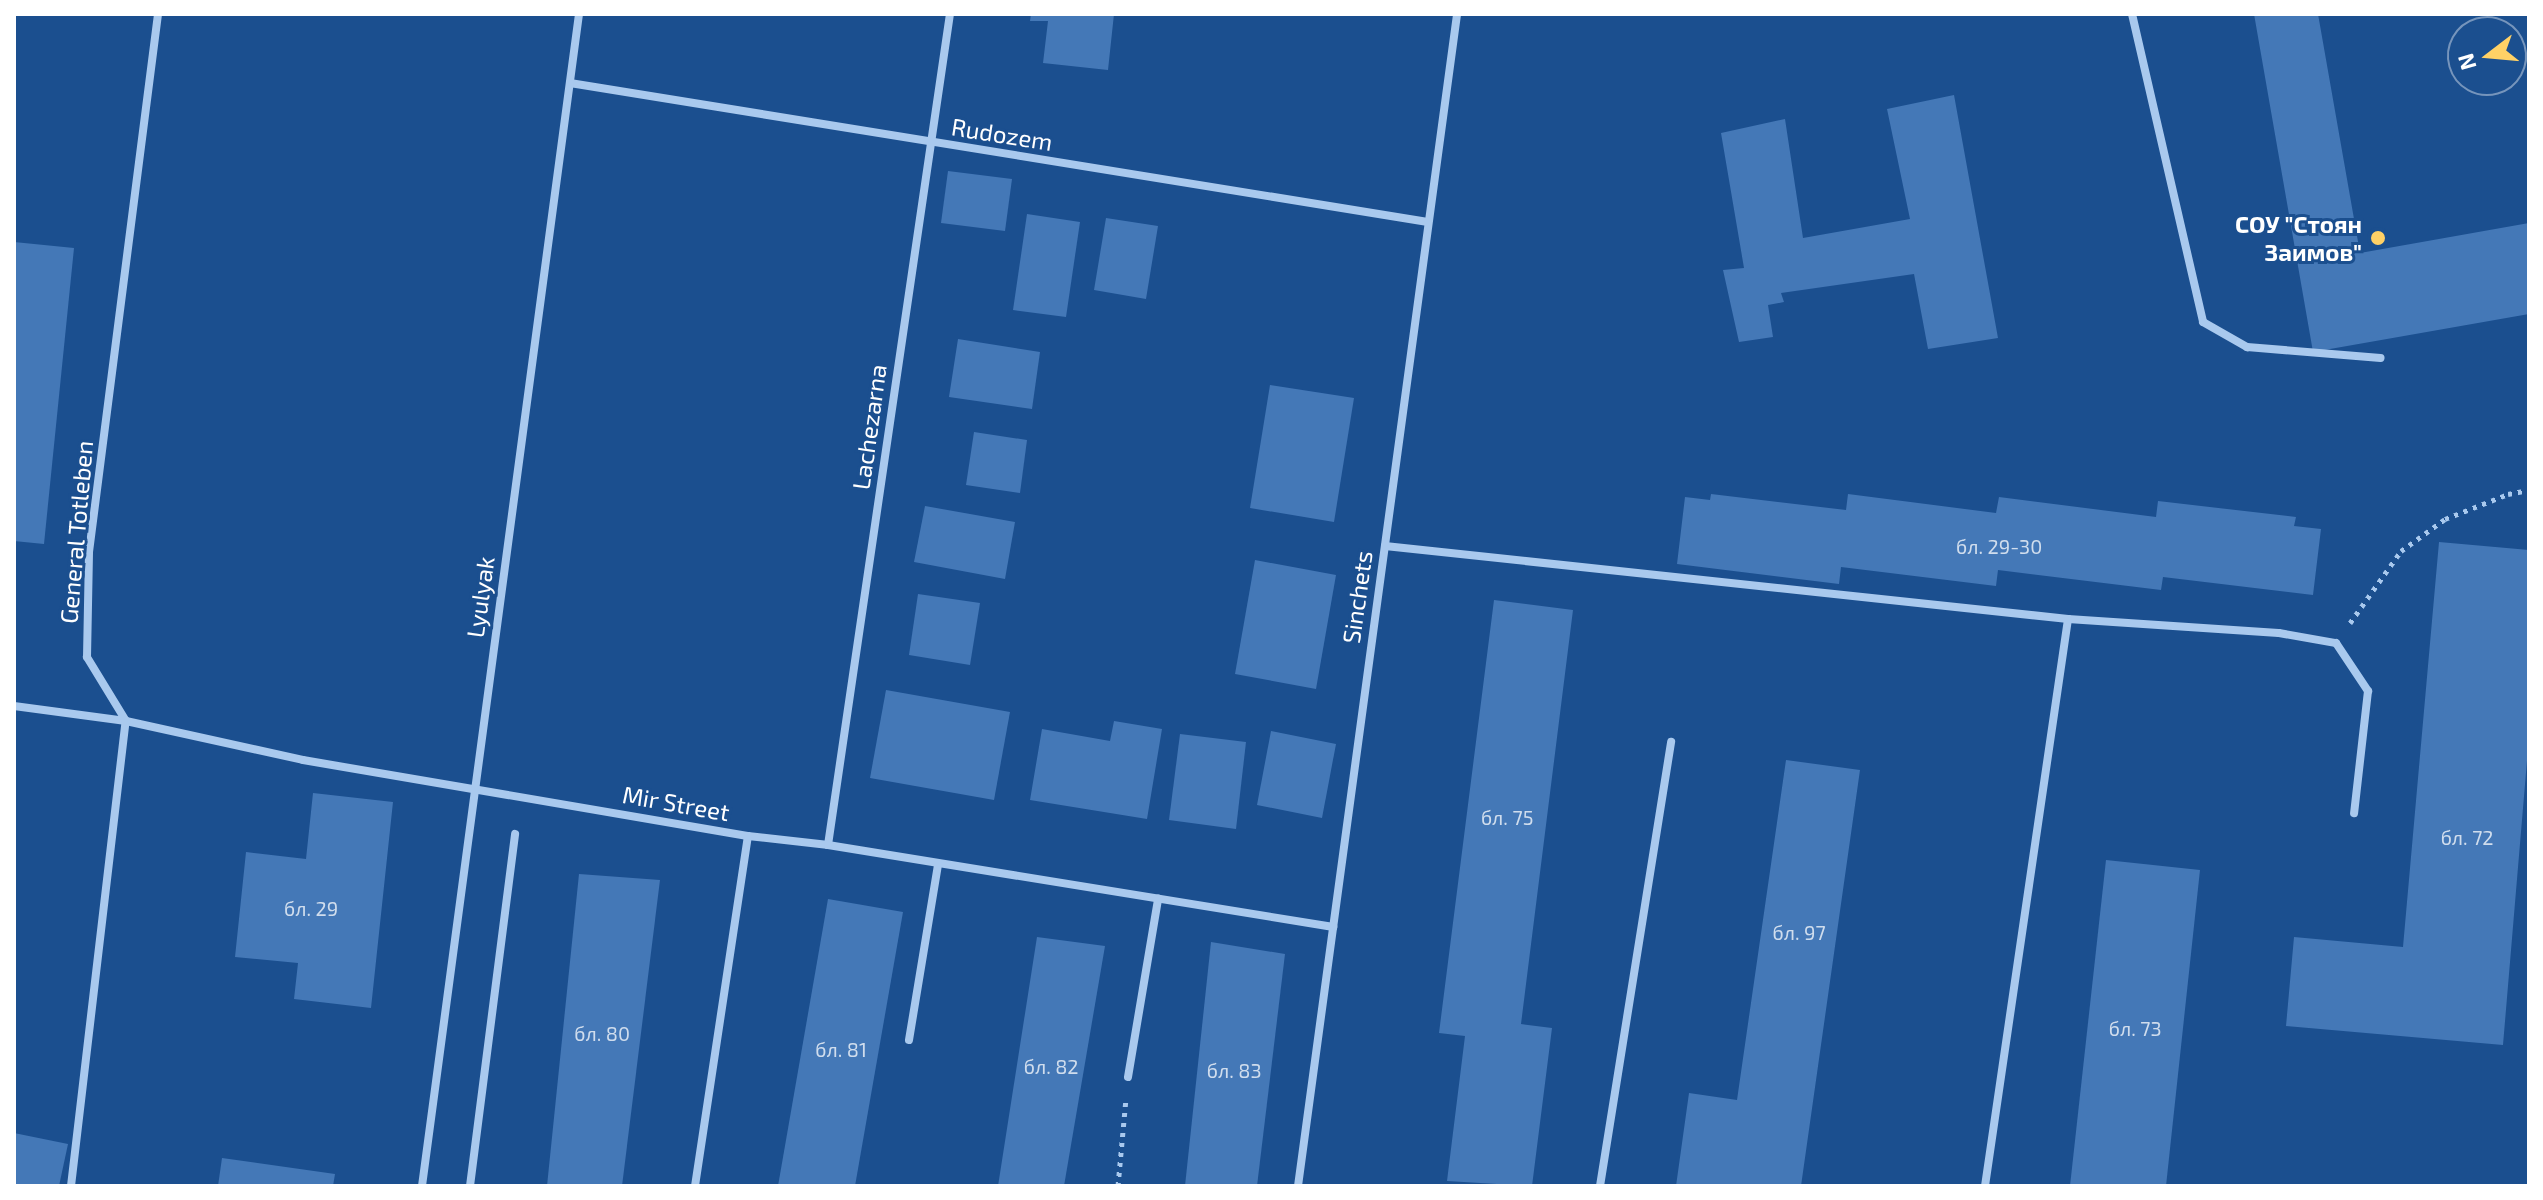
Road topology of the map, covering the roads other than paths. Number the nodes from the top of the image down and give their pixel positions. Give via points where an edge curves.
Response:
1 (158, 14) edge
2 (579, 14) edge
3 (950, 14) edge
4 (1457, 14) edge
5 (2132, 14) edge
6 (570, 83) junction
7 (930, 143) junction
8 (1428, 222) junction
9 (2381, 358) dead end
10 (1385, 546) junction
11 (2068, 619) junction
12 (14, 706) edge
13 (126, 721) junction
14 (1671, 742) dead end
15 (474, 788) junction
16 (2354, 813) dead end
17 (515, 834) dead end
18 (748, 836) junction
19 (828, 845) junction
20 (938, 864) junction
21 (1158, 899) junction
22 (1333, 927) junction
23 (909, 1040) dead end
24 (1128, 1077) road end
25 (71, 1186) edge
26 (422, 1186) edge
27 (470, 1186) edge
28 (695, 1186) edge
29 (1298, 1186) edge
30 (1600, 1186) edge
31 (1985, 1186) edge

1 - 13 street, General Totleben via 89,552 87,657
2 - 6 street, Lyulyak
3 - 7 street, Lachezarna
4 - 8 street, Sinchets
5 - 9 street via 2203,322 2247,347
6 - 7 street, Rudozem
6 - 15 street, Lyulyak
7 - 8 street, Rudozem
7 - 19 street, Lachezarna
8 - 10 street, Sinchets
10 - 11 street
10 - 22 street, Sinchets
11 - 16 street via 2279,633 2336,643 2368,691
11 - 31 street
12 - 13 street, Mir Street
13 - 15 street, Mir Street via 303,760
13 - 25 street
14 - 30 street
15 - 18 street, Mir Street
15 - 26 street, Lyulyak
17 - 27 street
18 - 19 street, Mir Street
18 - 28 street
19 - 20 street, Mir Street
20 - 21 street, Mir Street
20 - 23 street
21 - 22 street, Mir Street
21 - 24 street
22 - 29 street, Sinchets

